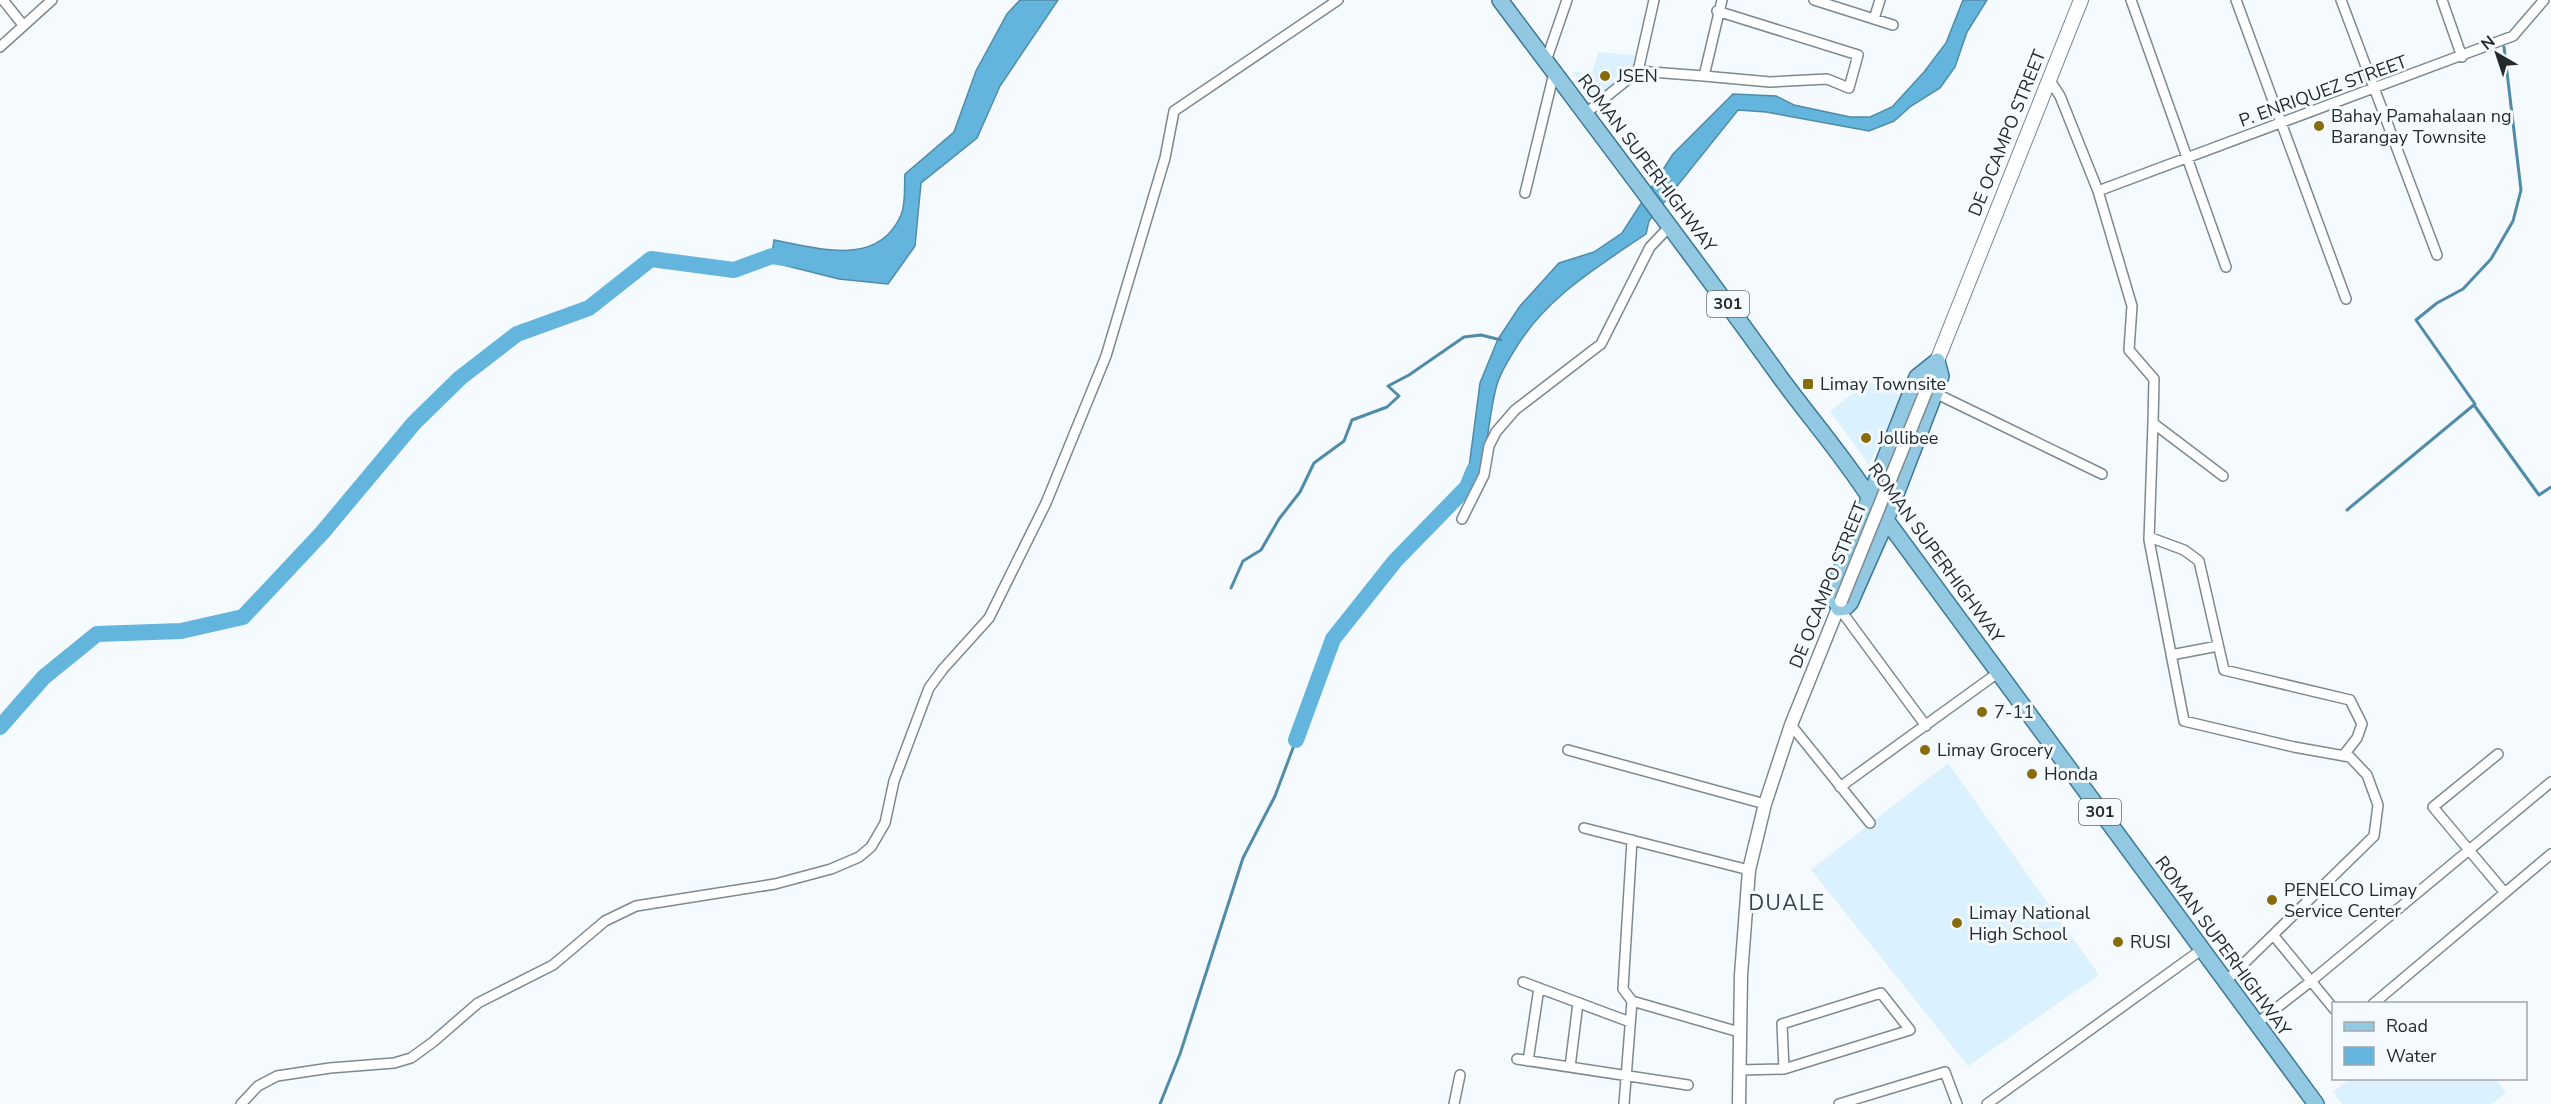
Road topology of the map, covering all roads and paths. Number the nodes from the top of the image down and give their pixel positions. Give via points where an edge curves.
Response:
1 (3, 0) edge
2 (52, 0) edge
3 (1338, 0) edge
4 (1500, 0) edge
5 (1567, 0) edge
6 (1654, 0) edge
7 (1722, 0) edge
8 (1814, 0) edge
9 (1880, 0) edge
10 (2082, 0) edge
11 (2131, 0) edge
12 (2236, 0) edge
13 (2341, 0) edge
14 (2442, 0) edge
15 (2544, 0) edge
16 (1717, 11) junction
17 (1874, 19) junction
18 (23, 25) junction
19 (1893, 25) dead end
20 (0, 48) edge
21 (2462, 57) junction
22 (1550, 67) junction
23 (1638, 71) junction
24 (1704, 76) junction
25 (2049, 78) junction
26 (2374, 90) junction
27 (1585, 114) junction
28 (2283, 123) junction
29 (2186, 159) junction
30 (2098, 192) junction
31 (1525, 193) dead end
32 (1665, 220) junction
33 (2437, 255) dead end
34 (2226, 267) dead end
35 (2346, 299) dead end
36 (1937, 361) junction
37 (1930, 392) junction
38 (2153, 423) junction
39 (2102, 474) dead end
40 (2223, 476) dead end
41 (1870, 498) junction
42 (1462, 519) dead end
43 (1886, 519) junction
44 (2149, 537) junction
45 (1840, 605) junction
46 (2218, 646) junction
47 (2171, 655) junction
48 (1999, 672) junction
49 (1791, 725) junction
50 (1926, 726) junction
51 (1568, 750) dead end
52 (2499, 754) dead end
53 (2343, 756) junction
54 (2551, 782) edge
55 (1840, 787) junction
56 (1765, 804) junction
57 (1870, 823) dead end
58 (1584, 828) dead end
59 (1632, 840) junction
60 (2469, 850) junction
61 (2551, 854) edge
62 (1749, 870) junction
63 (2505, 892) junction
64 (2274, 936) junction
65 (2201, 950) junction
66 (1523, 982) dead end
67 (2225, 982) junction
68 (2310, 982) junction
69 (1539, 988) junction
70 (1632, 1001) junction
71 (2375, 1002) edge
72 (1578, 1003) junction
73 (2332, 1007) edge
74 (1630, 1022) junction
75 (2256, 1024) junction
76 (1739, 1032) junction
77 (1517, 1059) dead end
78 (1528, 1061) junction
79 (1570, 1068) junction
80 (1784, 1069) junction
81 (1740, 1070) junction
82 (1460, 1075) dead end
83 (1627, 1076) junction
84 (1688, 1085) dead end
85 (241, 1104) edge
86 (1454, 1104) edge
87 (1624, 1104) edge
88 (1738, 1104) edge
89 (1839, 1104) edge
90 (1957, 1104) edge
91 (1988, 1104) edge
92 (2316, 1104) edge

1 - 18 street
2 - 18 street
3 - 85 street via 1174,111 1165,158 1110,345 1054,482 989,618 929,688 894,781 885,823 871,847 859,858 831,869 775,884 636,906 605,921 553,965 478,1003 411,1058 277,1076 258,1086
4 - 22 main road, ROMAN SUPERHIGHWAY / 301
5 - 22 street
6 - 23 street
7 - 16 street
8 - 17 street
9 - 17 street
10 - 25 main road, DE OCAMPO STREET
11 - 29 street
12 - 28 street
13 - 26 street
14 - 21 street
15 - 21 street, P. ENRIQUEZ STREET via 2513,36
16 - 24 street
16 - 24 street via 1858,55 1849,88 1827,79 1770,82
17 - 19 street
18 - 20 street
21 - 26 street, P. ENRIQUEZ STREET
22 - 27 main road, ROMAN SUPERHIGHWAY / 301
22 - 31 street
23 - 24 street
23 - 27 street
25 - 30 street
25 - 36 main road, DE OCAMPO STREET
26 - 28 street, P. ENRIQUEZ STREET
26 - 33 street
27 - 32 main road, ROMAN SUPERHIGHWAY / 301
28 - 29 street, P. ENRIQUEZ STREET
28 - 35 street
29 - 30 street, P. ENRIQUEZ STREET
29 - 34 street
30 - 38 street via 2132,306 2129,350 2154,379
32 - 41 main road, ROMAN SUPERHIGHWAY / 301
32 - 42 street via 1601,344 1515,410 1496,432 1484,475
36 - 37 main road via 1941,371
36 - 41 main road via 1917,377
37 - 39 street
37 - 43 main road
37 - 45 street, DE OCAMPO STREET, bridge
38 - 40 street
38 - 44 street
41 - 43 main road, ROMAN SUPERHIGHWAY / 301
41 - 45 main road via 1832,593
43 - 45 main road via 1850,603 1846,608
43 - 48 main road, ROMAN SUPERHIGHWAY / 301
44 - 46 street via 2184,550 2199,561
44 - 47 street
45 - 49 street, DE OCAMPO STREET
45 - 50 street
46 - 47 street
46 - 53 street via 2224,670 2350,700 2362,724
47 - 53 street via 2184,721
48 - 50 street
48 - 65 main road, ROMAN SUPERHIGHWAY / 301
49 - 55 street
49 - 56 street, DE OCAMPO STREET
50 - 55 street
51 - 56 street
52 - 60 street via 2433,807
53 - 64 street via 2350,757 2367,775 2378,805 2374,836
54 - 60 street
55 - 57 street
56 - 62 street, DE OCAMPO STREET
58 - 59 street
59 - 62 street
59 - 70 street via 1623,988
60 - 63 street
60 - 68 street
61 - 63 street
62 - 76 street, DE OCAMPO STREET
63 - 71 street
64 - 67 street
64 - 68 street
65 - 67 main road, ROMAN SUPERHIGHWAY / 301
65 - 91 street
66 - 69 street
67 - 75 main road, ROMAN SUPERHIGHWAY / 301
68 - 73 street
68 - 75 street
69 - 72 street
69 - 78 street
70 - 74 street
70 - 76 street
72 - 74 street
72 - 79 street
74 - 83 street
75 - 92 main road, ROMAN SUPERHIGHWAY / 301
76 - 81 street, DE OCAMPO STREET
77 - 78 street
78 - 79 street
79 - 83 street
80 - 80 street via 1815,1060 1910,1030 1881,993 1826,1010 1782,1024
80 - 81 street
81 - 88 street, DE OCAMPO STREET
82 - 86 street
83 - 84 street
83 - 87 street
89 - 90 street via 1945,1072

